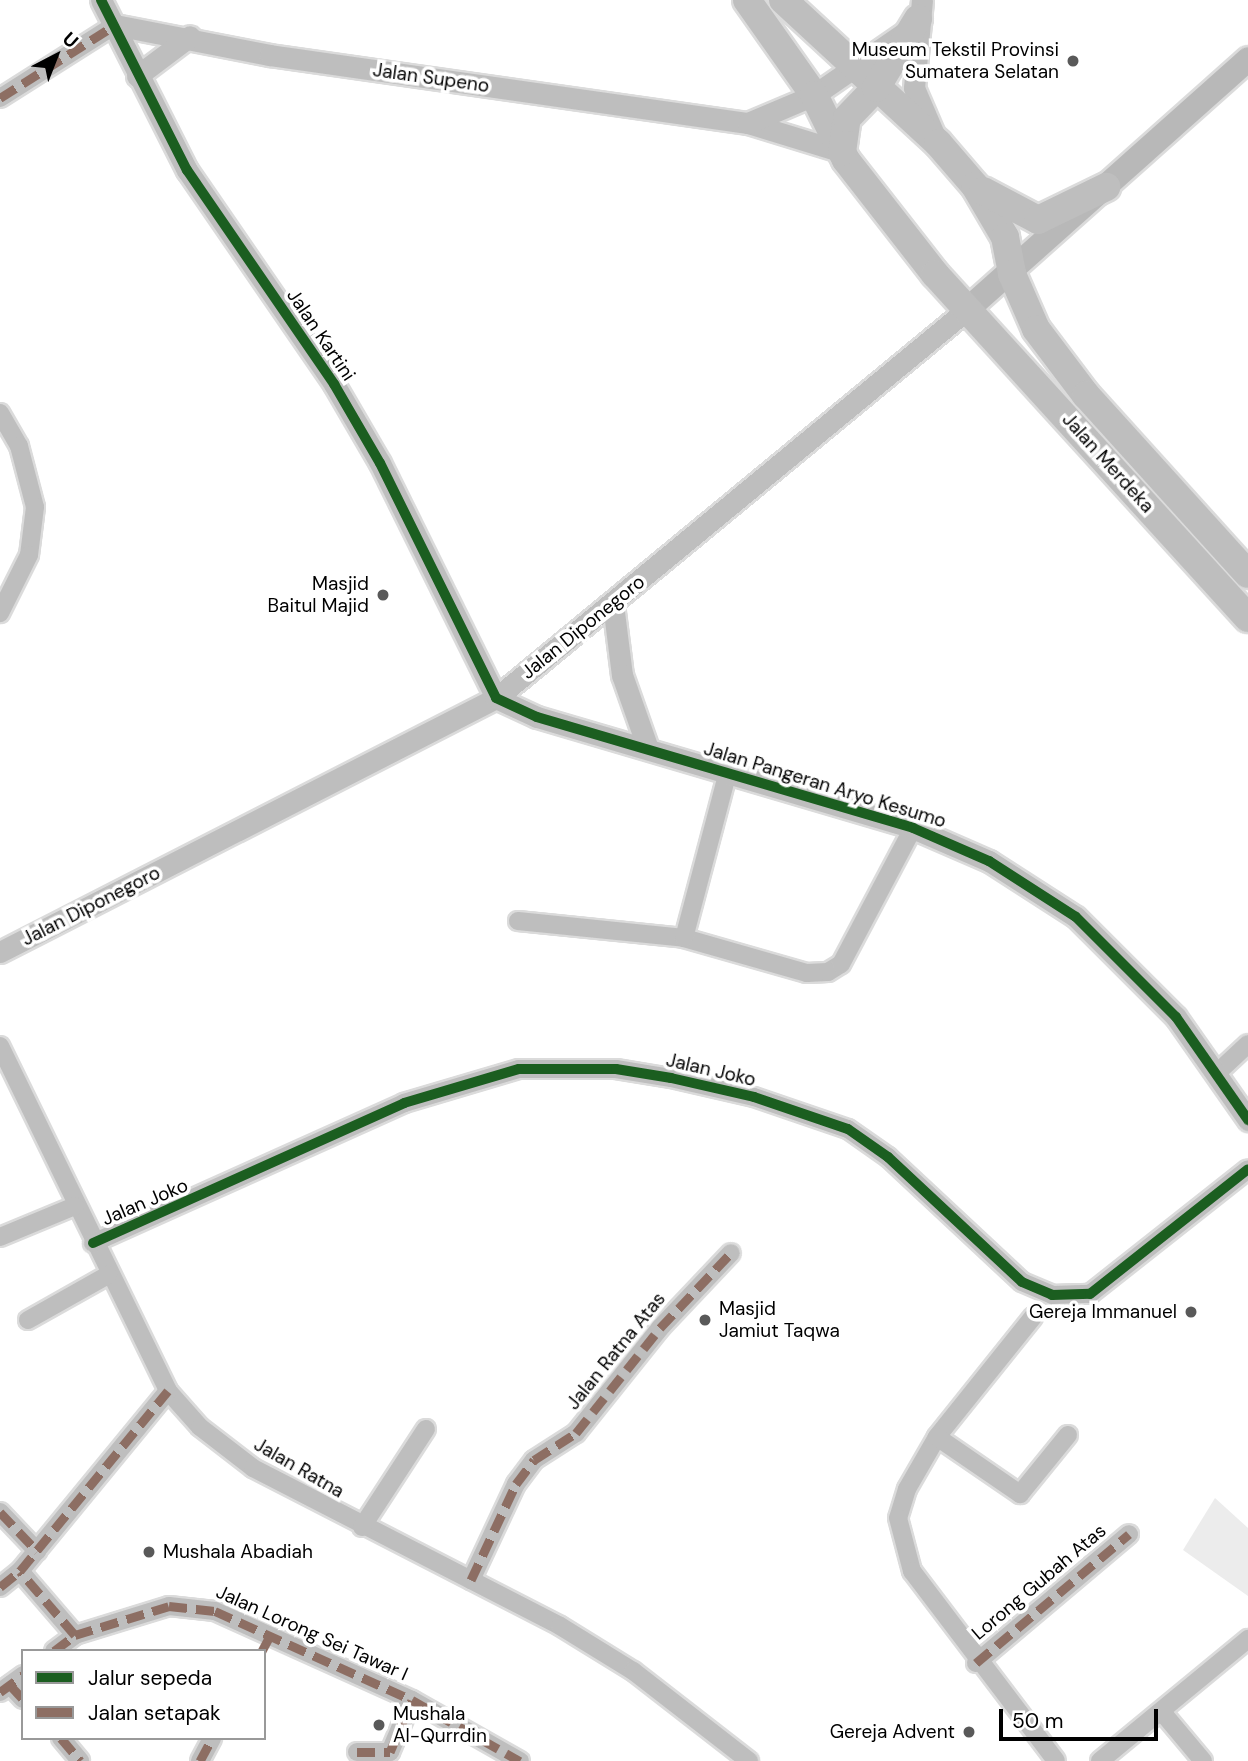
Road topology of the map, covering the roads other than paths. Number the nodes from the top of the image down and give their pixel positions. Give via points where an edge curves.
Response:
1 (101, 0) edge
2 (747, 0) edge
3 (783, 0) edge
4 (920, 10) edge
5 (115, 25) junction
6 (190, 36) junction
7 (1248, 59) edge
8 (855, 68) junction
9 (137, 76) junction
10 (876, 88) junction
11 (814, 95) junction
12 (0, 98) edge
13 (748, 123) junction
14 (938, 143) junction
15 (842, 152) junction
16 (975, 186) junction
17 (1106, 187) junction
18 (1012, 274) junction
19 (969, 309) junction
20 (0, 413) edge
21 (1248, 574) edge
22 (612, 604) junction
23 (0, 613) edge
24 (1248, 618) edge
25 (496, 698) junction
26 (648, 749) junction
27 (728, 772) junction
28 (914, 828) junction
29 (518, 921) dead end
30 (684, 938) junction
31 (0, 952) edge
32 (1248, 1044) edge
33 (0, 1046) edge
34 (1218, 1072) junction
35 (1248, 1120) edge
36 (1248, 1169) edge
37 (75, 1206) junction
38 (0, 1237) edge
39 (93, 1242) junction
40 (731, 1253) dead end
41 (108, 1275) junction
42 (1033, 1317) dead end
43 (28, 1320) dead end
44 (168, 1391) junction
45 (426, 1429) dead end
46 (1068, 1435) dead end
47 (937, 1437) junction
48 (0, 1512) edge
49 (362, 1527) junction
50 (1129, 1534) dead end
51 (37, 1551) junction
52 (20, 1571) junction
53 (471, 1580) junction
54 (0, 1587) edge
55 (75, 1634) junction
56 (1248, 1639) edge
57 (266, 1643) edge
58 (56, 1649) edge
59 (976, 1663) junction
60 (412, 1700) junction
61 (1162, 1712) junction
62 (63, 1740) edge
63 (211, 1740) edge
64 (358, 1752) dead end
65 (80, 1761) edge
66 (200, 1761) edge
67 (520, 1761) edge
68 (749, 1761) edge
69 (1056, 1761) edge
70 (1100, 1761) edge
71 (1203, 1761) edge

1 - 5 street, Jalan Kartini
2 - 11 main road, Jalan Merdeka
3 - 8 main road
4 - 8 street
4 - 10 main road
4 - 14 street via 914,88
5 - 6 street, Jalan Supeno
5 - 9 street, Jalan Kartini
5 - 12 street
6 - 9 street
6 - 13 street, Jalan Supeno via 270,55
7 - 17 main road
8 - 10 main road
8 - 11 street
9 - 25 street, Jalan Kartini via 187,170 334,384 380,463
10 - 14 main road
10 - 15 main road via 847,118
11 - 13 street
11 - 15 main road, Jalan Merdeka
13 - 15 street, Jalan Supeno
14 - 16 main road
15 - 19 main road, Jalan Merdeka via 935,274
16 - 17 main road via 1038,220
16 - 18 main road, Jalan Merdeka via 1005,237
17 - 18 main road
18 - 19 main road
18 - 21 main road, Jalan Merdeka via 1036,329 1086,395
19 - 22 street, Jalan Diponegoro
19 - 24 main road, Jalan Merdeka
20 - 23 street via 19,446 35,506 29,555
22 - 25 street, Jalan Diponegoro
22 - 26 street via 622,675
25 - 26 street, Jalan Pangeran Aryo Kesumo via 537,717
25 - 31 street, Jalan Diponegoro
26 - 27 street, Jalan Pangeran Aryo Kesumo
27 - 28 street, Jalan Pangeran Aryo Kesumo
27 - 30 street
28 - 30 street via 841,964 828,972 807,973
28 - 34 street, Jalan Pangeran Aryo Kesumo via 989,861 1076,917 1176,1017
29 - 30 street
32 - 34 street
33 - 37 street, Jalan Ratna
34 - 35 street, Jalan Pangeran Aryo Kesumo
36 - 39 street, Jalan Joko via 1090,1294 1052,1295 1022,1282 888,1157 848,1129 754,1097 671,1078 616,1069 519,1069 404,1103
37 - 38 street
37 - 39 street, Jalan Ratna
39 - 41 street, Jalan Ratna
40 - 53 street, Jalan Ratna Atas via 660,1328 576,1433 534,1460 516,1484
41 - 43 street
41 - 44 street, Jalan Ratna
42 - 47 street
44 - 49 street, Jalan Ratna via 200,1427 253,1468
44 - 51 street
45 - 49 street
46 - 47 street via 1020,1494
47 - 59 street via 907,1489 898,1518 912,1572
48 - 51 street
49 - 53 street, Jalan Ratna
50 - 59 street, Lorong Gubah Atas
51 - 52 street
52 - 54 street
52 - 55 street
53 - 68 street, Jalan Ratna via 633,1671
55 - 57 street, Jalan Lorong Sei Tawar I via 189,1605
55 - 58 street
56 - 61 street
57 - 60 street, Jalan Lorong Sei Tawar I
59 - 69 street
60 - 64 street via 390,1752
60 - 67 street, Jalan Lorong Sei Tawar I
61 - 70 street
61 - 71 street
62 - 65 street
63 - 66 street

